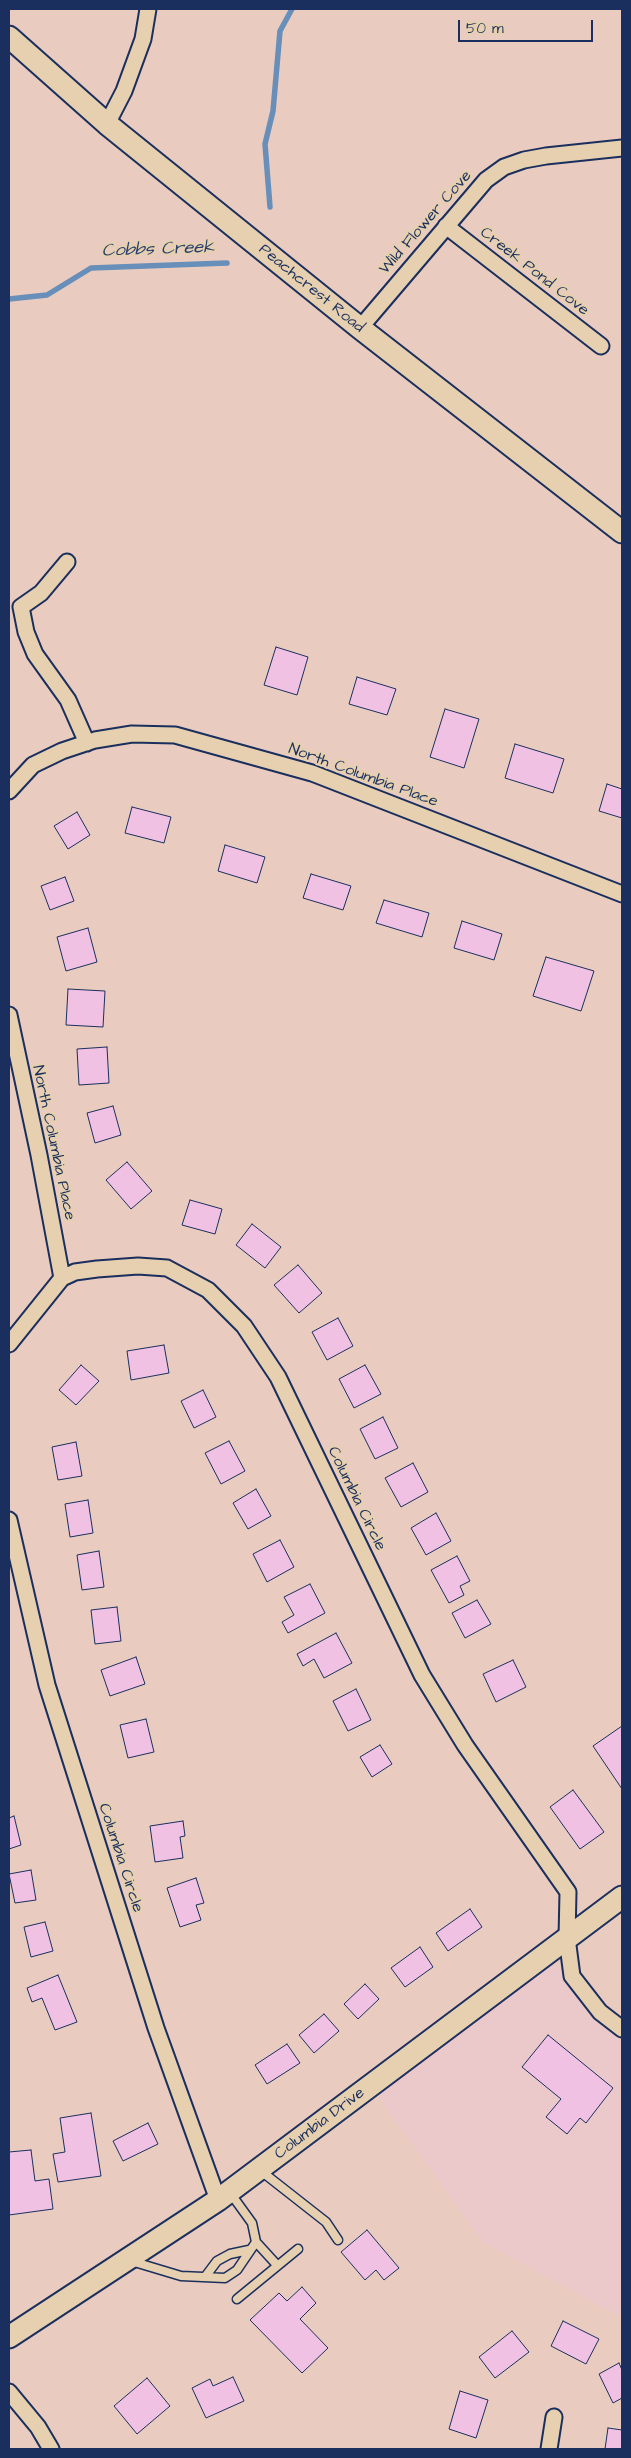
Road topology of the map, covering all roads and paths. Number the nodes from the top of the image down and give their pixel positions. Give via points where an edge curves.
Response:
1 (148, 9) edge
2 (9, 37) edge
3 (107, 124) junction
4 (622, 148) edge
5 (446, 226) junction
6 (360, 328) junction
7 (600, 346) dead end
8 (622, 532) edge
9 (67, 562) dead end
10 (15, 605) edge
11 (87, 743) junction
12 (9, 791) edge
13 (622, 894) edge
14 (9, 1015) edge
15 (62, 1278) junction
16 (9, 1344) edge
17 (9, 1520) edge
18 (622, 1897) edge
19 (567, 1938) junction
20 (622, 2029) edge
21 (259, 2170) junction
22 (224, 2196) junction
23 (338, 2240) dead end
24 (256, 2242) junction
25 (298, 2249) dead end
26 (249, 2250) junction
27 (127, 2260) junction
28 (276, 2265) junction
29 (205, 2277) junction
30 (237, 2299) dead end
31 (9, 2336) edge
32 (9, 2392) edge
33 (554, 2417) dead end
34 (51, 2449) edge
35 (549, 2449) edge

1 - 3 street via 143,39
2 - 3 street, Peachcrest Road
3 - 6 street, Peachcrest Road
4 - 5 street, Wild Flower Cove via 546,156 504,167 486,180
5 - 6 street, Wild Flower Cove
5 - 7 street, Creek Pond Cove
6 - 8 street, Peachcrest Road
9 - 10 street via 41,594
10 - 11 street via 36,654 68,700
11 - 12 street, North Columbia Place via 33,765
11 - 13 street, North Columbia Place via 132,734 175,735 303,770
14 - 15 street, North Columbia Place
15 - 16 street
15 - 19 street, Columbia Circle via 75,1272 98,1269 168,1268 208,1290 244,1326 278,1377 422,1675 465,1745 568,1892
17 - 22 street, Columbia Circle via 46,1685 156,2028
18 - 19 street, Columbia Drive
19 - 20 street, Columbia Circle via 572,1976 600,2012
19 - 21 street, Columbia Drive
21 - 22 street, Columbia Drive
21 - 23 lane via 326,2222
22 - 24 lane via 252,2223
22 - 27 street, Columbia Drive
24 - 26 lane
24 - 28 lane
25 - 28 lane
26 - 29 lane via 230,2254 218,2261
26 - 29 lane via 237,2270 225,2278
27 - 29 lane via 181,2276
27 - 31 street, Columbia Drive
28 - 30 lane
32 - 34 street via 38,2427
33 - 35 street

